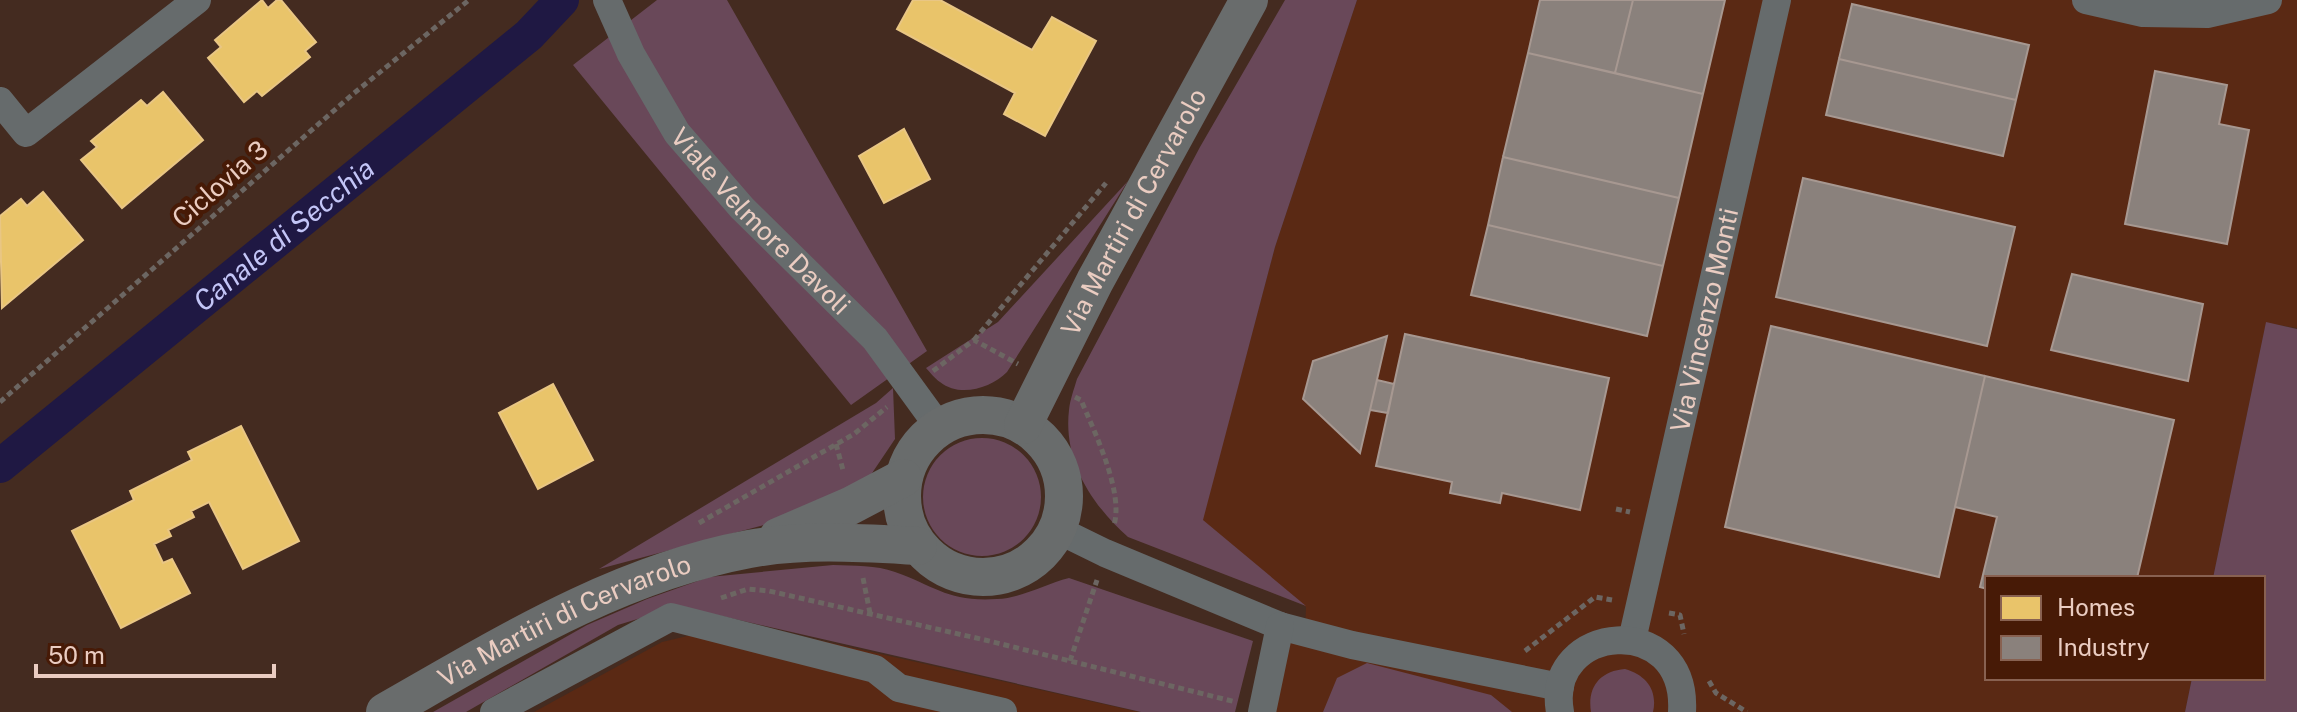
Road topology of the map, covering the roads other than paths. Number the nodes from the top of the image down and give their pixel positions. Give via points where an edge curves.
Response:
1 (197, 0) edge
2 (607, 0) edge
3 (1249, 0) edge
4 (1777, 0) edge
5 (2086, 0) edge
6 (2268, 0) edge
7 (0, 101) edge
8 (1023, 425) junction
9 (939, 427) junction
10 (903, 478) junction
11 (1058, 530) junction
12 (918, 546) junction
13 (750, 549) junction
14 (1280, 626) junction
15 (1632, 640) junction
16 (1560, 700) edge
17 (1262, 710) edge
18 (385, 712) edge
19 (494, 712) edge
20 (1003, 712) edge
21 (1682, 712) edge

1 - 7 street via 26,133
2 - 9 street, Viale Velmore Davoli via 677,133 742,208 875,339
3 - 8 main road, Via Martiri di Cervarolo via 1095,281
4 - 15 street, Via Vincenzo Monti
5 - 6 street via 2143,13 2207,14
8 - 9 main road via 981,414
8 - 11 main road via 1056,459 1064,482
9 - 10 main road via 910,458
10 - 12 main road via 903,514
10 - 13 main road, Via Martiri di Cervarolo
11 - 12 main road via 1027,566 981,578 957,574
11 - 14 street
12 - 13 main road, Via Martiri di Cervarolo via 813,543
13 - 18 main road, Via Martiri di Cervarolo via 620,587
14 - 16 street
14 - 17 street
15 - 16 street via 1612,639 1578,655 1566,670
15 - 21 street via 1667,658 1678,675
19 - 20 street, Via Martiri di Cervarolo via 684,620 875,669 899,688

